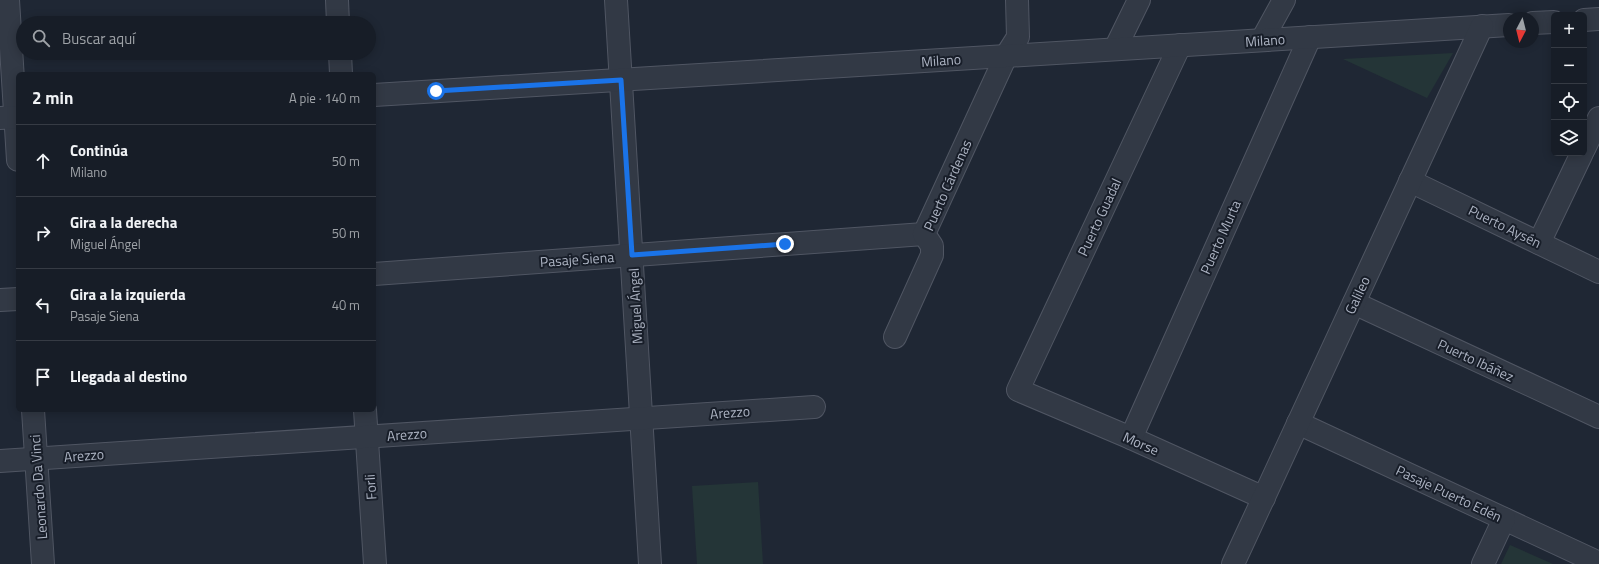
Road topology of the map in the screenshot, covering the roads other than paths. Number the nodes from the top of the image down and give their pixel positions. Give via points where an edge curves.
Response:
1 (8, 0) edge
2 (337, 0) edge
3 (616, 0) edge
4 (1017, 0) edge
5 (1139, 0) edge
6 (1284, 0) edge
7 (338, 16) edge
8 (1599, 19) edge
9 (1587, 20) edge
10 (1551, 22) edge
11 (1539, 23) edge
12 (1503, 24) edge
13 (1482, 26) junction
14 (1310, 37) junction
15 (1262, 40) junction
16 (1180, 45) junction
17 (1115, 49) junction
18 (1006, 56) junction
19 (340, 60) edge
20 (341, 72) edge
21 (621, 80) junction
22 (376, 95) edge
23 (11, 117) edge
24 (1599, 118) edge
25 (1587, 143) edge
26 (16, 148) edge
27 (1581, 156) edge
28 (1410, 181) junction
29 (924, 234) junction
30 (1539, 243) junction
31 (632, 255) junction
32 (1599, 272) edge
33 (376, 274) edge
34 (16, 299) edge
35 (0, 300) edge
36 (1354, 303) junction
37 (895, 337) dead end
38 (1018, 390) joint
39 (814, 407) dead end
40 (33, 412) edge
41 (365, 412) edge
42 (1599, 417) edge
43 (642, 418) junction
44 (1298, 423) junction
45 (367, 436) junction
46 (1131, 438) junction
47 (36, 459) junction
48 (0, 461) edge
49 (1264, 498) junction
50 (1504, 519) junction
51 (1599, 563) edge
52 (43, 564) edge
53 (375, 564) edge
54 (650, 564) edge
55 (1233, 564) edge
56 (1483, 564) edge

1 - 23 street
2 - 7 street
3 - 21 street, Miguel Ángel
4 - 18 street, Puerto Cárdenas via 1018,37
5 - 17 street
6 - 15 street
8 - 9 street
10 - 11 street
12 - 13 street, Milano
13 - 14 street, Milano
13 - 28 street, Galileo
14 - 15 street, Milano
14 - 46 street, Puerto Murta
15 - 16 street, Milano
16 - 17 street, Milano
16 - 38 street, Puerto Guadal
17 - 18 street, Milano
18 - 21 street, Milano
18 - 29 street, Puerto Cárdenas
19 - 20 street
21 - 22 street, Milano
21 - 31 street, Miguel Ángel
23 - 26 street
24 - 25 street
27 - 30 street
28 - 30 street, Puerto Aysén
28 - 36 street, Galileo
29 - 31 street, Pasaje Siena
29 - 37 street, Puerto Cárdenas via 932,246 932,255
30 - 32 street, Puerto Aysén
31 - 33 street, Pasaje Siena
31 - 43 street, Miguel Ángel
34 - 35 street
36 - 42 street, Puerto Ibáñez
36 - 44 street, Galileo
38 - 46 street, Morse
39 - 43 street, Arezzo
40 - 47 street, Leonardo Da Vinci
41 - 45 street, Forli
43 - 45 street, Arezzo
43 - 54 street, Miguel Ángel
44 - 49 street, Galileo
44 - 50 street, Pasaje Puerto Edén
45 - 47 street, Arezzo
45 - 53 street, Forli
46 - 49 street, Morse
47 - 48 street, Arezzo
47 - 52 street, Leonardo Da Vinci
49 - 55 street, Galileo
50 - 51 street, Pasaje Puerto Edén
50 - 56 street

